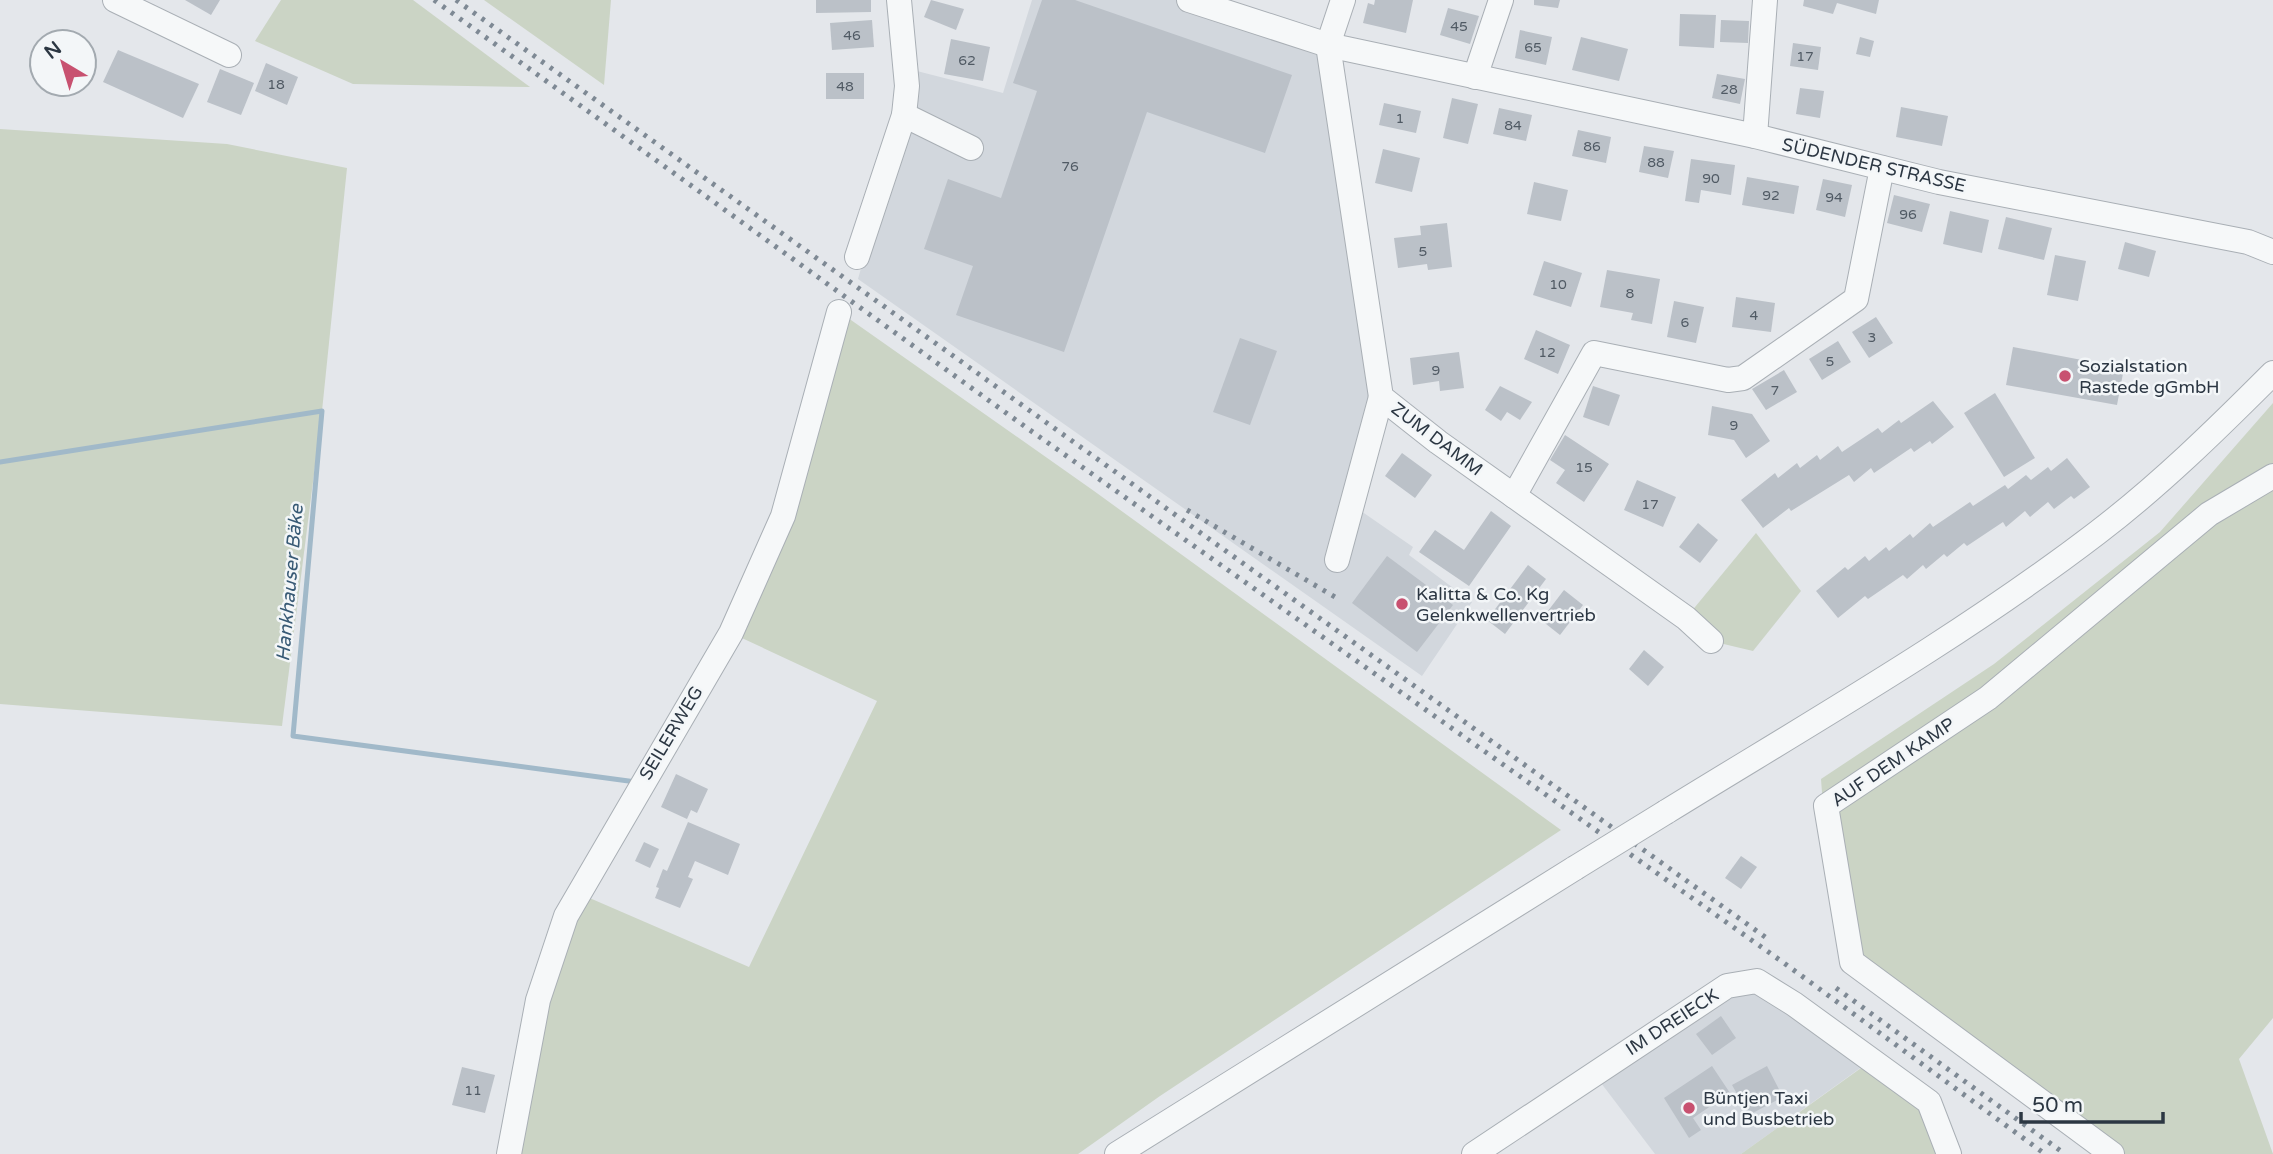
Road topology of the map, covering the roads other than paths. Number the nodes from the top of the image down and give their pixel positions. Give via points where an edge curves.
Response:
1 (115, 0) edge
2 (899, 0) edge
3 (1189, 0) edge
4 (1343, 0) edge
5 (1501, 0) edge
6 (1765, 0) edge
7 (1328, 46) junction
8 (229, 55) dead end
9 (1475, 77) junction
10 (904, 115) junction
11 (1755, 136) junction
12 (971, 148) dead end
13 (1882, 168) junction
14 (2273, 252) edge
15 (857, 257) dead end
16 (839, 312) dead end
17 (2273, 373) edge
18 (1381, 397) junction
19 (2273, 475) edge
20 (1514, 496) junction
21 (1337, 560) dead end
22 (1711, 641) dead end
23 (509, 1154) edge
24 (1117, 1154) edge
25 (1474, 1154) edge
26 (1949, 1154) edge
27 (2112, 1154) edge

1 - 8 street
2 - 10 street via 907,86
3 - 7 street, SÜDENDER STRASSE
4 - 7 street
5 - 9 street
6 - 11 street
7 - 9 street, SÜDENDER STRASSE
7 - 18 street, ZUM DAMM
9 - 11 street, SÜDENDER STRASSE
10 - 12 street
10 - 15 street
11 - 13 street, SÜDENDER STRASSE
13 - 14 street, SÜDENDER STRASSE via 2248,242
13 - 20 street via 1856,299 1743,378 1728,380 1594,353
16 - 23 street, SEILERWEG via 783,516 752,589 731,633 566,916 538,1000
17 - 24 street, bridge via 2166,476 2099,531 1971,623
18 - 20 street, ZUM DAMM
18 - 21 street
19 - 27 street, AUF DEM KAMP via 2210,514 1988,698 1826,806 1852,962
20 - 22 street, ZUM DAMM via 1686,618
25 - 26 street, IM DREIECK via 1727,986 1757,981 1929,1102

